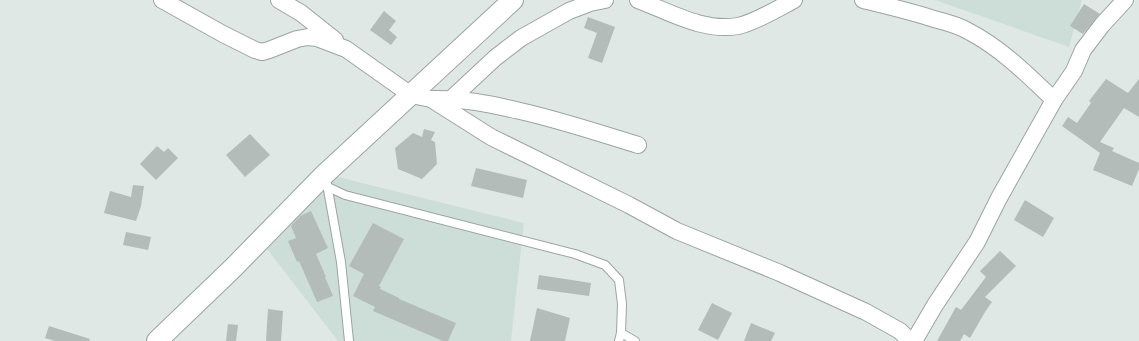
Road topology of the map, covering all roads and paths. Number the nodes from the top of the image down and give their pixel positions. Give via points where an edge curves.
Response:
1 (162, 0) edge
2 (279, 0) edge
3 (513, 0) edge
4 (605, 0) edge
5 (638, 0) edge
6 (794, 0) edge
7 (863, 0) edge
8 (1124, 0) edge
9 (346, 49) junction
10 (411, 95) junction
11 (451, 98) junction
12 (431, 99) junction
13 (1054, 100) junction
14 (638, 145) dead end
15 (326, 180) junction
16 (620, 337) edge
17 (157, 341) edge
18 (348, 341) edge
19 (635, 341) edge
20 (910, 341) edge
21 (914, 341) edge

1 - 9 street via 229,38 262,52 308,37
2 - 9 street via 301,13
3 - 10 street
4 - 11 street via 569,11 521,38
5 - 6 street via 705,25 723,27 739,26
7 - 13 street via 916,13 968,30 1006,56
8 - 13 street via 1083,50 1074,70
9 - 10 street
10 - 12 street
10 - 15 street
11 - 12 street
11 - 14 street via 547,117
12 - 20 street via 491,137 630,205 677,231 866,312 900,331
13 - 21 street via 977,242
15 - 16 lane via 345,195 575,254 605,265 619,280 622,304
15 - 17 street
15 - 18 lane via 341,262
16 - 19 lane

